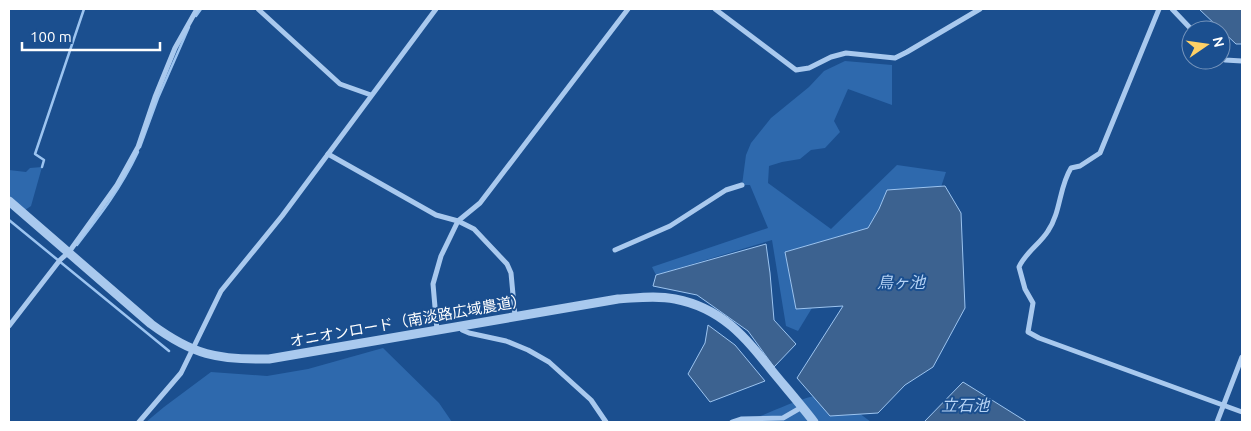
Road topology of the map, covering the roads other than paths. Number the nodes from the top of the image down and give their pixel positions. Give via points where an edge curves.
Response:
1 (197, 9) edge
2 (258, 9) edge
3 (436, 9) edge
4 (628, 9) edge
5 (716, 9) edge
6 (980, 9) edge
7 (1159, 9) edge
8 (1172, 9) edge
9 (1182, 20) edge
10 (371, 95) junction
11 (328, 154) junction
12 (742, 185) dead end
13 (9, 201) edge
14 (458, 221) junction
15 (615, 250) dead end
16 (69, 252) junction
17 (514, 316) junction
18 (9, 326) edge
19 (461, 326) junction
20 (437, 330) junction
21 (194, 350) junction
22 (1242, 357) edge
23 (1224, 406) junction
24 (802, 407) junction
25 (1242, 412) edge
26 (138, 422) edge
27 (606, 422) edge
28 (732, 422) edge
29 (814, 422) edge
30 (1217, 422) edge

1 - 16 street via 175,48 138,147 117,185
2 - 10 street via 340,84
3 - 10 street
4 - 14 street via 480,203
5 - 6 street via 796,70 846,53 895,58
7 - 23 street via 1100,153 1071,168 1049,230 1023,258 1019,267 1025,290 1033,304 1028,332
8 - 9 street
10 - 11 street
11 - 14 street via 436,215
11 - 21 street via 222,291
12 - 15 street via 726,190 670,226
13 - 16 street, オニオンロード（南淡路広域農道）
14 - 17 street via 474,229 507,264 511,274
14 - 20 street via 441,256 433,284
16 - 18 street
16 - 21 street, オニオンロード（南淡路広域農道） via 151,324
17 - 19 street, オニオンロード（南淡路広域農道）
17 - 24 street, オニオンロード（南淡路広域農道） via 650,296 698,306 723,318 743,335
19 - 20 street, オニオンロード（南淡路広域農道）
19 - 27 street via 469,333 506,341 549,362 592,400
20 - 21 street, オニオンロード（南淡路広域農道） via 269,359 225,358
21 - 26 street via 181,373
22 - 23 street
23 - 25 street
23 - 30 street
24 - 28 street via 783,418
24 - 29 street, オニオンロード（南淡路広域農道）

